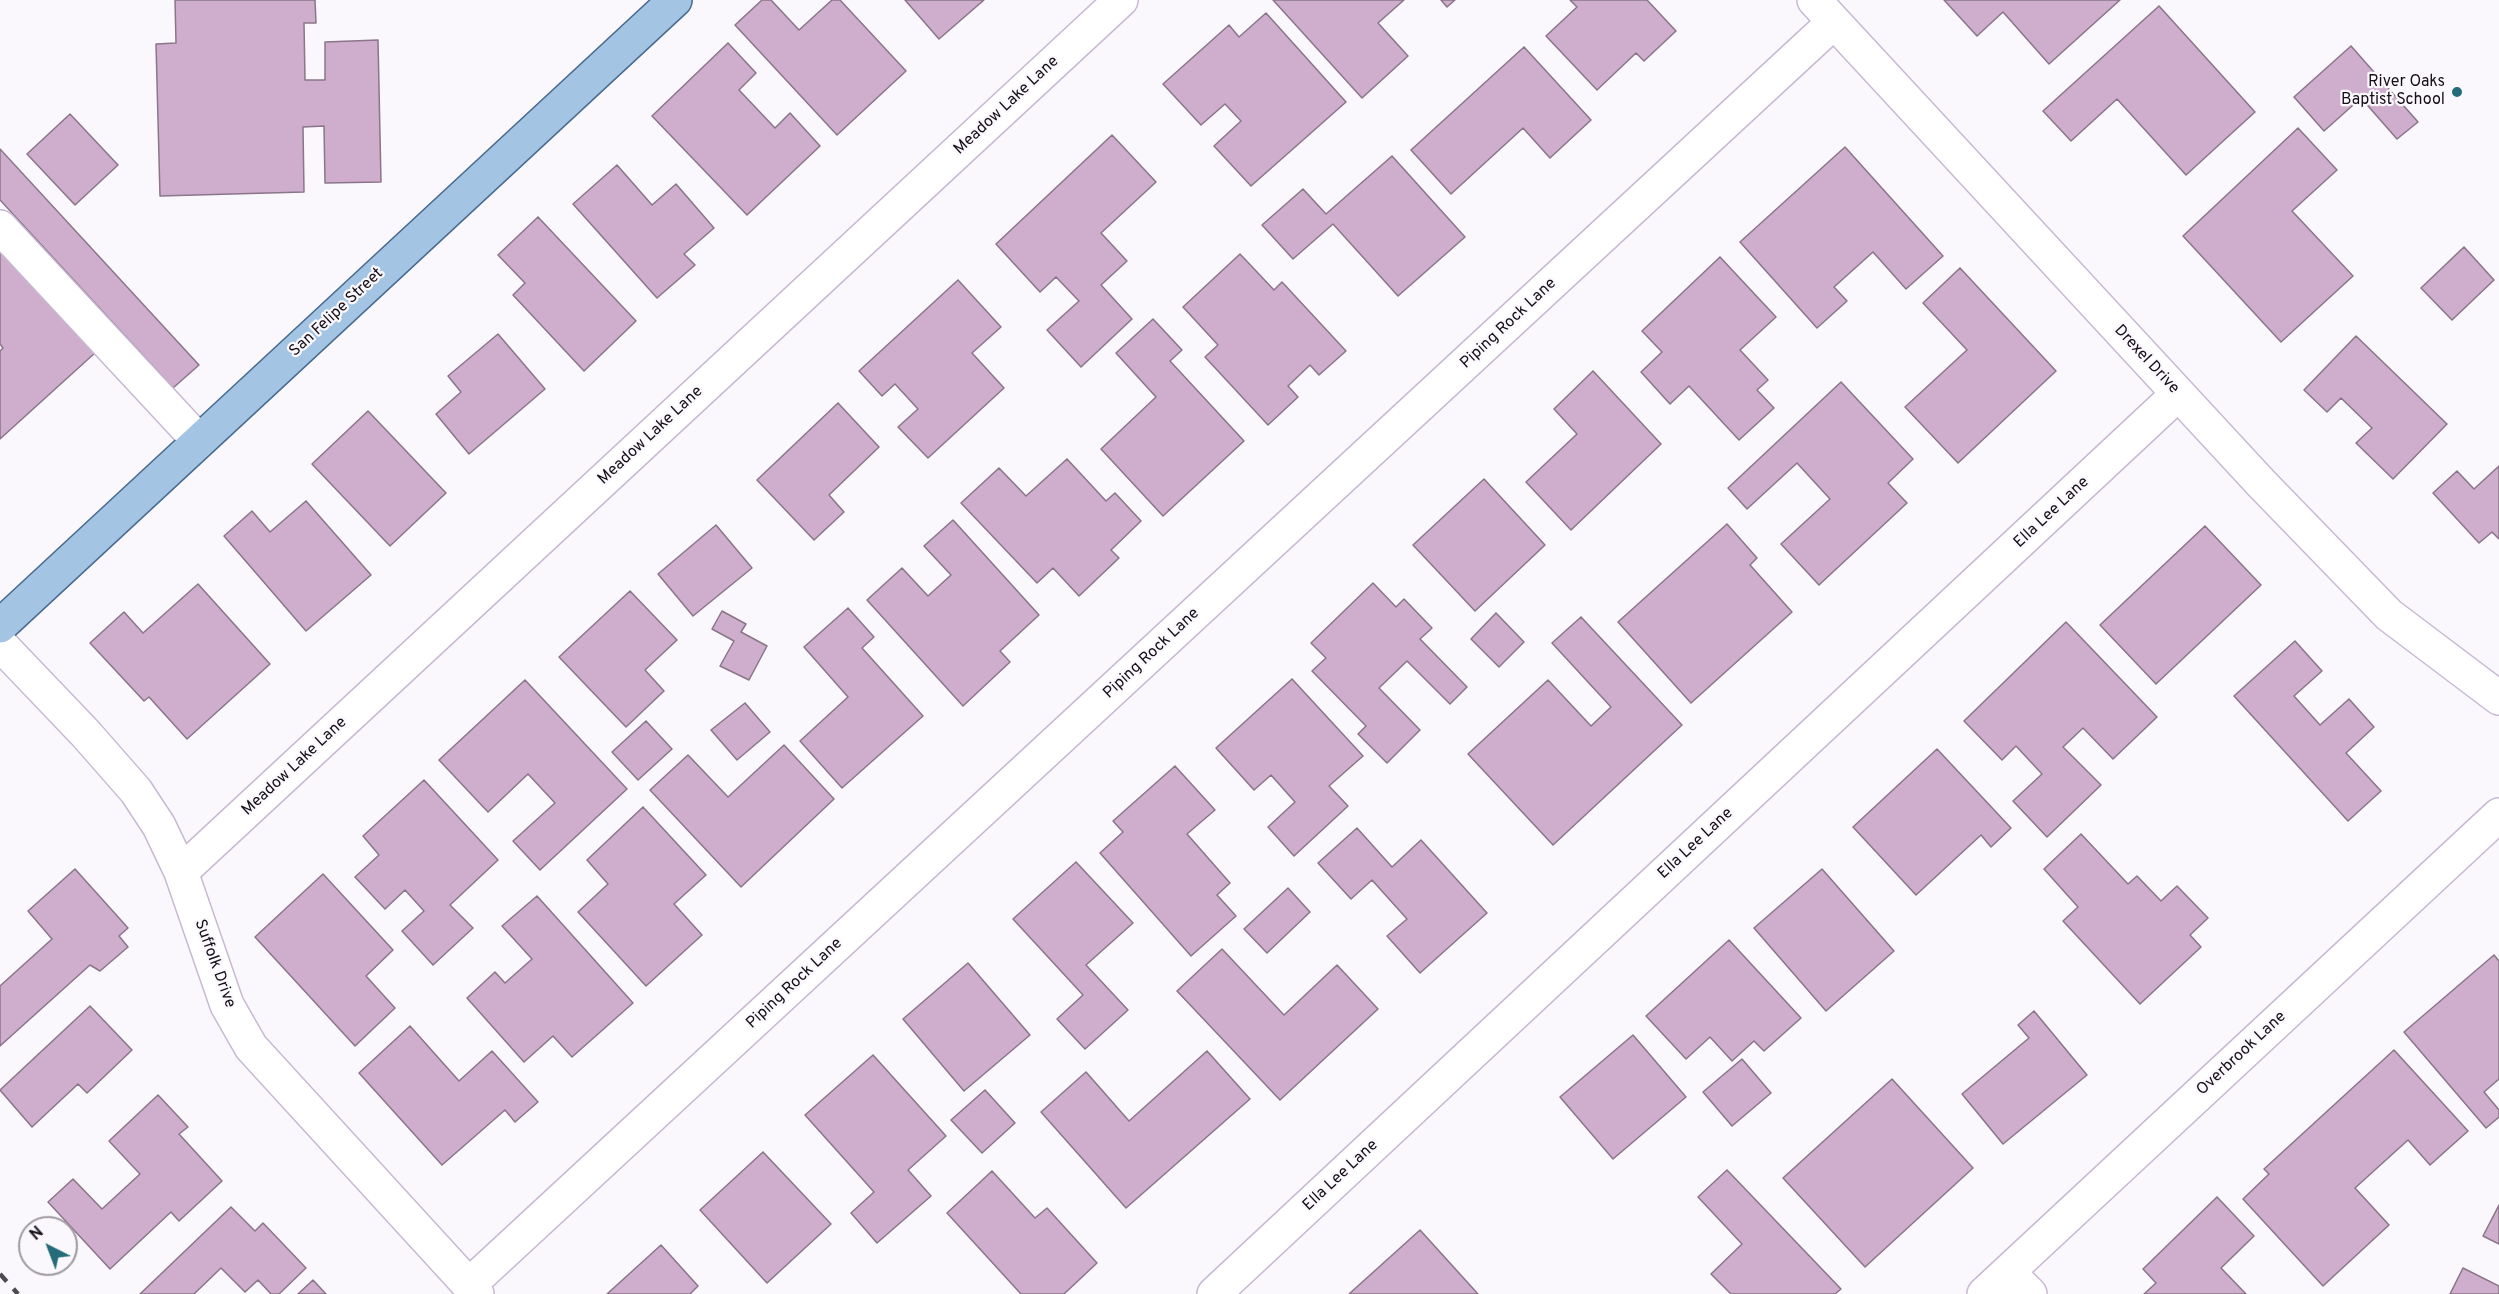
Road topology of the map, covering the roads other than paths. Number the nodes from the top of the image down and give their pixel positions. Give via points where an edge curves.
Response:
1 (675, 0) edge
2 (1121, 0) edge
3 (1824, 11) edge
4 (0, 227) edge
5 (2178, 394) junction
6 (199, 441) junction
7 (0, 626) edge
8 (0, 645) edge
9 (2499, 698) edge
10 (2499, 815) edge
11 (181, 872) junction
12 (2019, 1283) edge
13 (473, 1290) edge
14 (1214, 1294) edge
15 (1984, 1294) edge

1 - 6 main road, San Felipe Street
2 - 11 street, Meadow Lake Lane
3 - 5 street, Drexel Drive
3 - 13 street, Piping Rock Lane
4 - 6 street
5 - 9 street, Drexel Drive via 2389,615
5 - 14 street, Ella Lee Lane
6 - 7 main road, San Felipe Street
8 - 11 street, Suffolk Drive via 86,734 135,792 159,826
10 - 12 street, Overbrook Lane
11 - 13 street, Suffolk Drive via 227,1005 251,1047
12 - 15 street, Overbrook Lane

